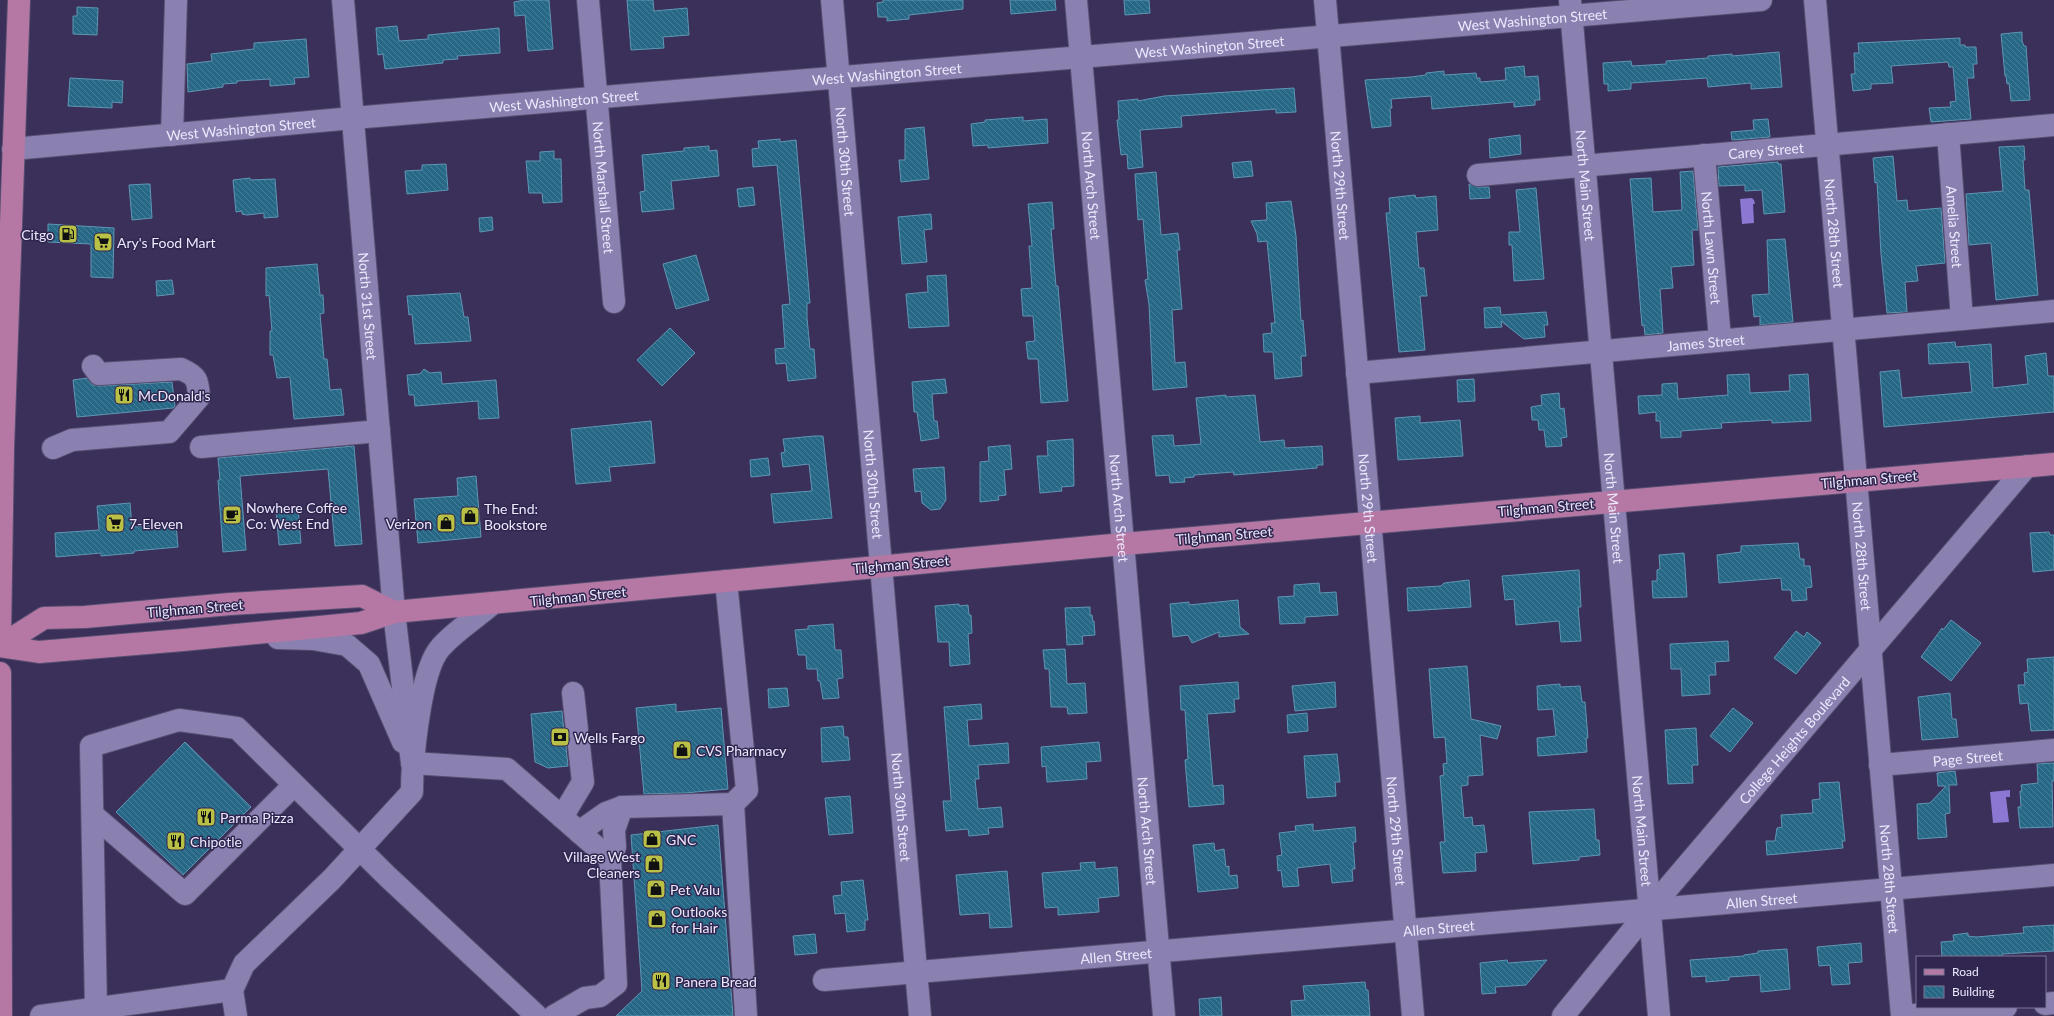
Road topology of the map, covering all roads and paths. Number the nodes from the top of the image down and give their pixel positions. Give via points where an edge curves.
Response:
1 (19, 0) edge
2 (176, 0) edge
3 (343, 0) edge
4 (588, 0) edge
5 (832, 0) edge
6 (1076, 0) edge
7 (1324, 0) edge
8 (1761, 0) edge
9 (1815, 0) edge
10 (1571, 8) edge
11 (1328, 36) junction
12 (1081, 58) junction
13 (839, 78) junction
14 (597, 99) junction
15 (353, 118) junction
16 (2054, 125) edge
17 (1948, 134) junction
18 (172, 135) junction
19 (1827, 145) junction
20 (13, 149) junction
21 (1704, 155) junction
22 (1585, 166) junction
23 (1478, 175) dead end
24 (6, 207) edge
25 (614, 302) dead end
26 (2054, 311) edge
27 (1962, 319) junction
28 (1842, 330) junction
29 (1720, 339) junction
30 (1601, 350) junction
31 (93, 366) dead end
32 (1357, 372) junction
33 (378, 431) junction
34 (201, 447) dead end
35 (53, 448) dead end
36 (2054, 464) edge
37 (2027, 466) junction
38 (1856, 480) junction
39 (1614, 501) junction
40 (1370, 522) junction
41 (1123, 544) junction
42 (880, 566) junction
43 (726, 581) junction
44 (492, 604) junction
45 (394, 612) junction
46 (0, 635) edge
47 (224, 636) junction
48 (0, 646) edge
49 (1871, 650) junction
50 (0, 672) edge
51 (573, 692) dead end
52 (2054, 750) edge
53 (412, 763) junction
54 (1880, 765) junction
55 (294, 785) junction
56 (733, 804) junction
57 (622, 807) junction
58 (92, 815) junction
59 (562, 817) junction
60 (579, 832) junction
61 (360, 849) junction
62 (610, 859) junction
63 (2054, 875) edge
64 (1891, 888) junction
65 (1650, 909) junction
66 (1405, 930) junction
67 (1158, 951) junction
68 (916, 972) junction
69 (824, 980) dead end
70 (232, 990) junction
71 (96, 1008) junction
72 (1994, 1008) edge
73 (1, 1016) edge
74 (40, 1016) edge
75 (236, 1016) edge
76 (537, 1016) edge
77 (554, 1016) edge
78 (746, 1016) edge
79 (920, 1016) edge
80 (1164, 1016) edge
81 (1413, 1016) edge
82 (1563, 1016) edge
83 (1659, 1016) edge
84 (1902, 1016) edge

1 - 20 main road
2 - 18 street
3 - 15 street, North 31st Street
4 - 14 street, North Marshall Street
5 - 13 street, North 30th Street
6 - 12 street, North Arch Street
7 - 11 street, North 29th Street
8 - 10 street, West Washington Street
9 - 19 street, North 28th Street
10 - 11 street, West Washington Street
10 - 22 street, North Main Street
11 - 12 street, West Washington Street
11 - 32 street, North 29th Street
12 - 13 street, West Washington Street
12 - 41 street, North Arch Street
13 - 14 street, West Washington Street
13 - 42 street, North 30th Street
14 - 15 street, West Washington Street
14 - 25 street, North Marshall Street
15 - 18 street, West Washington Street
15 - 33 street, North 31st Street
16 - 17 street, Carey Street
17 - 19 street, Carey Street
17 - 27 street, Amelia Street
18 - 20 street, West Washington Street
19 - 21 street, Carey Street
19 - 28 street, North 28th Street
20 - 24 main road
21 - 22 street, Carey Street
21 - 29 street, North Lawn Street
22 - 23 street, Carey Street
22 - 30 street, North Main Street
24 - 46 main road
26 - 27 street, James Street
27 - 28 street, James Street
28 - 29 street, James Street
28 - 38 street, North 28th Street
29 - 30 street, James Street
30 - 32 street, James Street
30 - 39 street, North Main Street
31 - 35 street via 100,374 181,369 192,374 198,382 199,397 169,432 72,440
32 - 40 street, North 29th Street
33 - 34 street
33 - 45 street, North 31st Street
36 - 37 main road, Tilghman Street
37 - 38 main road, Tilghman Street
37 - 49 street, College Heights Boulevard
38 - 39 main road, Tilghman Street
38 - 49 street, North 28th Street
39 - 40 main road, Tilghman Street
39 - 65 street, North Main Street
40 - 41 main road, Tilghman Street
40 - 66 street, North 29th Street
41 - 42 main road, Tilghman Street
41 - 67 street, North Arch Street
42 - 43 main road, Tilghman Street
42 - 68 street, North 30th Street
43 - 44 main road, Tilghman Street
43 - 56 street via 747,790
44 - 45 main road, Tilghman Street
44 - 53 street via 440,648 425,679
45 - 47 main road, Tilghman Street via 361,624
45 - 48 main road, Tilghman Street via 362,596 44,618
45 - 53 street, North 31st Street
47 - 48 main road, Tilghman Street via 39,652
47 - 53 street via 313,639 347,645 368,664
49 - 54 street, North 28th Street
49 - 65 street, College Heights Boulevard
50 - 73 main road
51 - 59 street via 583,782
52 - 54 street, Page Street
53 - 59 street via 507,769
53 - 61 street via 412,792
54 - 64 street, North 28th Street
55 - 58 street via 185,894
55 - 58 street via 237,728 179,720 91,746
55 - 61 street
56 - 57 street
56 - 78 street
57 - 60 street via 606,813
57 - 62 street via 614,830 615,847
58 - 71 street
59 - 60 street
60 - 62 street
61 - 70 street via 244,964
61 - 76 street
62 - 77 street via 616,984 600,996 585,998
63 - 64 street, Allen Street
64 - 65 street, Allen Street
64 - 84 street, North 28th Street
65 - 66 street, Allen Street
65 - 82 street, College Heights Boulevard
65 - 83 street, North Main Street
66 - 67 street, Allen Street
66 - 81 street, North 29th Street
67 - 68 street, Allen Street
67 - 80 street, North Arch Street
68 - 69 street, Allen Street
68 - 79 street, North 30th Street
70 - 71 street
70 - 75 street
71 - 74 street
72 - 84 street

